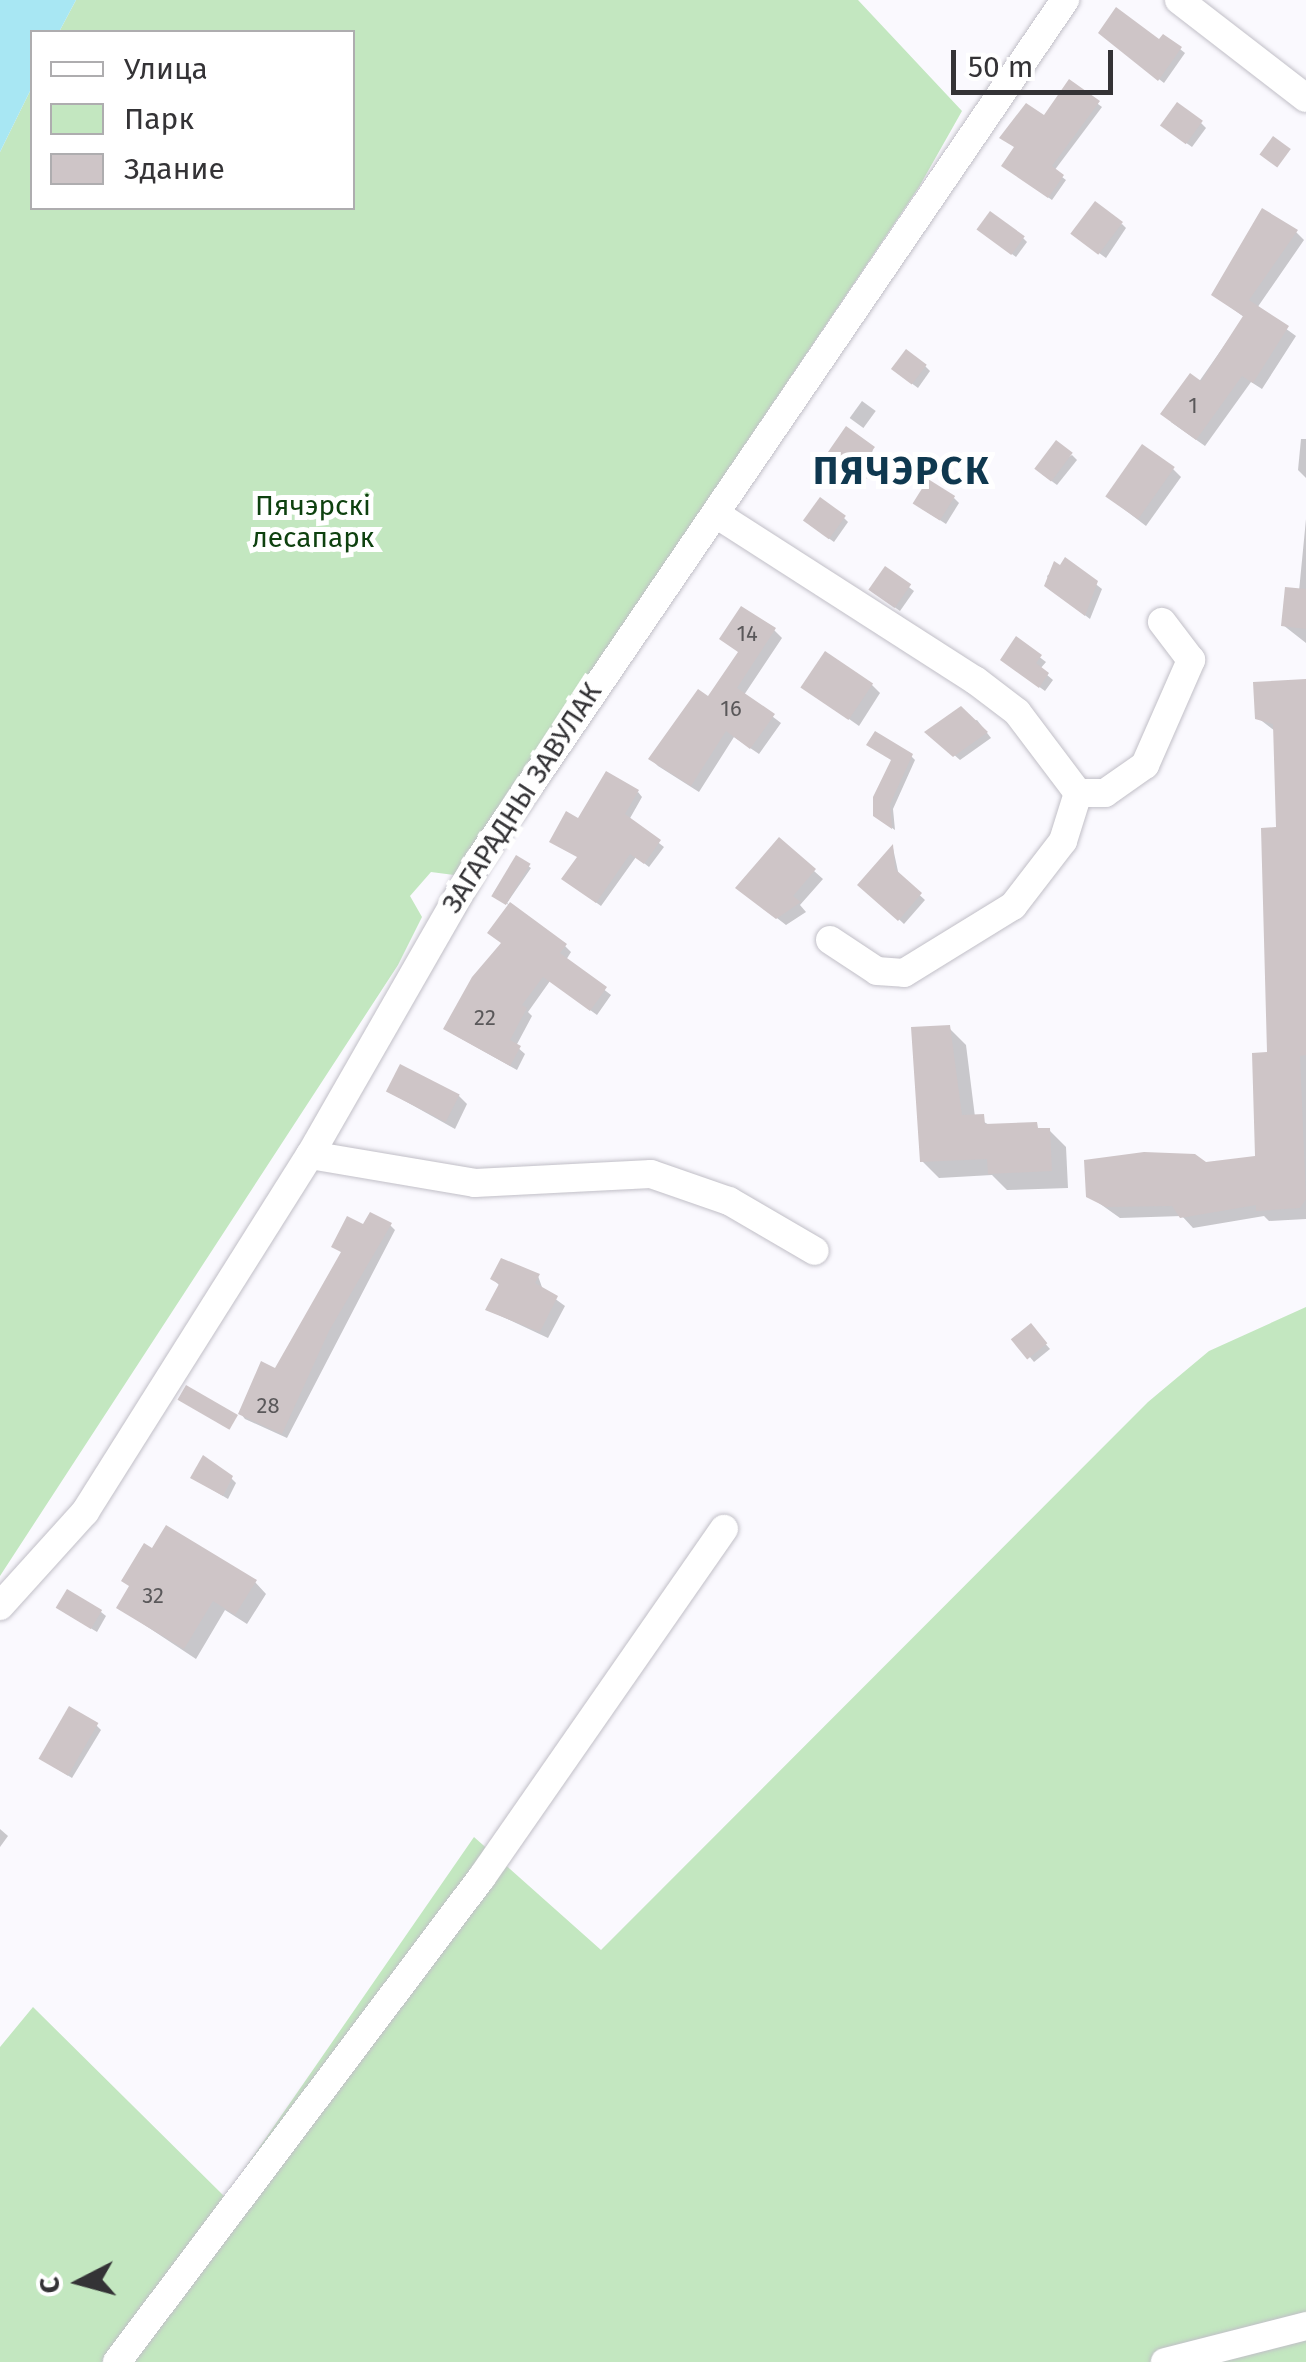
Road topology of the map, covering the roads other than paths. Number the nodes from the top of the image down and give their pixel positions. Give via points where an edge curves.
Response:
1 (1065, 0) edge
2 (1179, 0) edge
3 (1306, 98) edge
4 (716, 514) junction
5 (1162, 622) dead end
6 (1078, 793) junction
7 (830, 940) dead end
8 (310, 1155) junction
9 (815, 1251) dead end
10 (724, 1529) dead end
11 (0, 1606) edge
12 (1306, 2326) edge
13 (117, 2362) edge
14 (1164, 2362) edge

1 - 4 street, ЗАГАРАДНЫ ЗАВУЛАК
2 - 3 street
4 - 6 street via 1017,712
4 - 8 street, ЗАГАРАДНЫ ЗАВУЛАК via 479,860
5 - 6 street via 1191,660 1145,765 1106,792
6 - 7 street via 1063,841 1012,906 904,974 878,971
8 - 9 street via 475,1184 652,1174 730,1201
8 - 11 street, ЗАГАРАДНЫ ЗАВУЛАК via 85,1512
10 - 13 street via 482,1877
12 - 14 street

